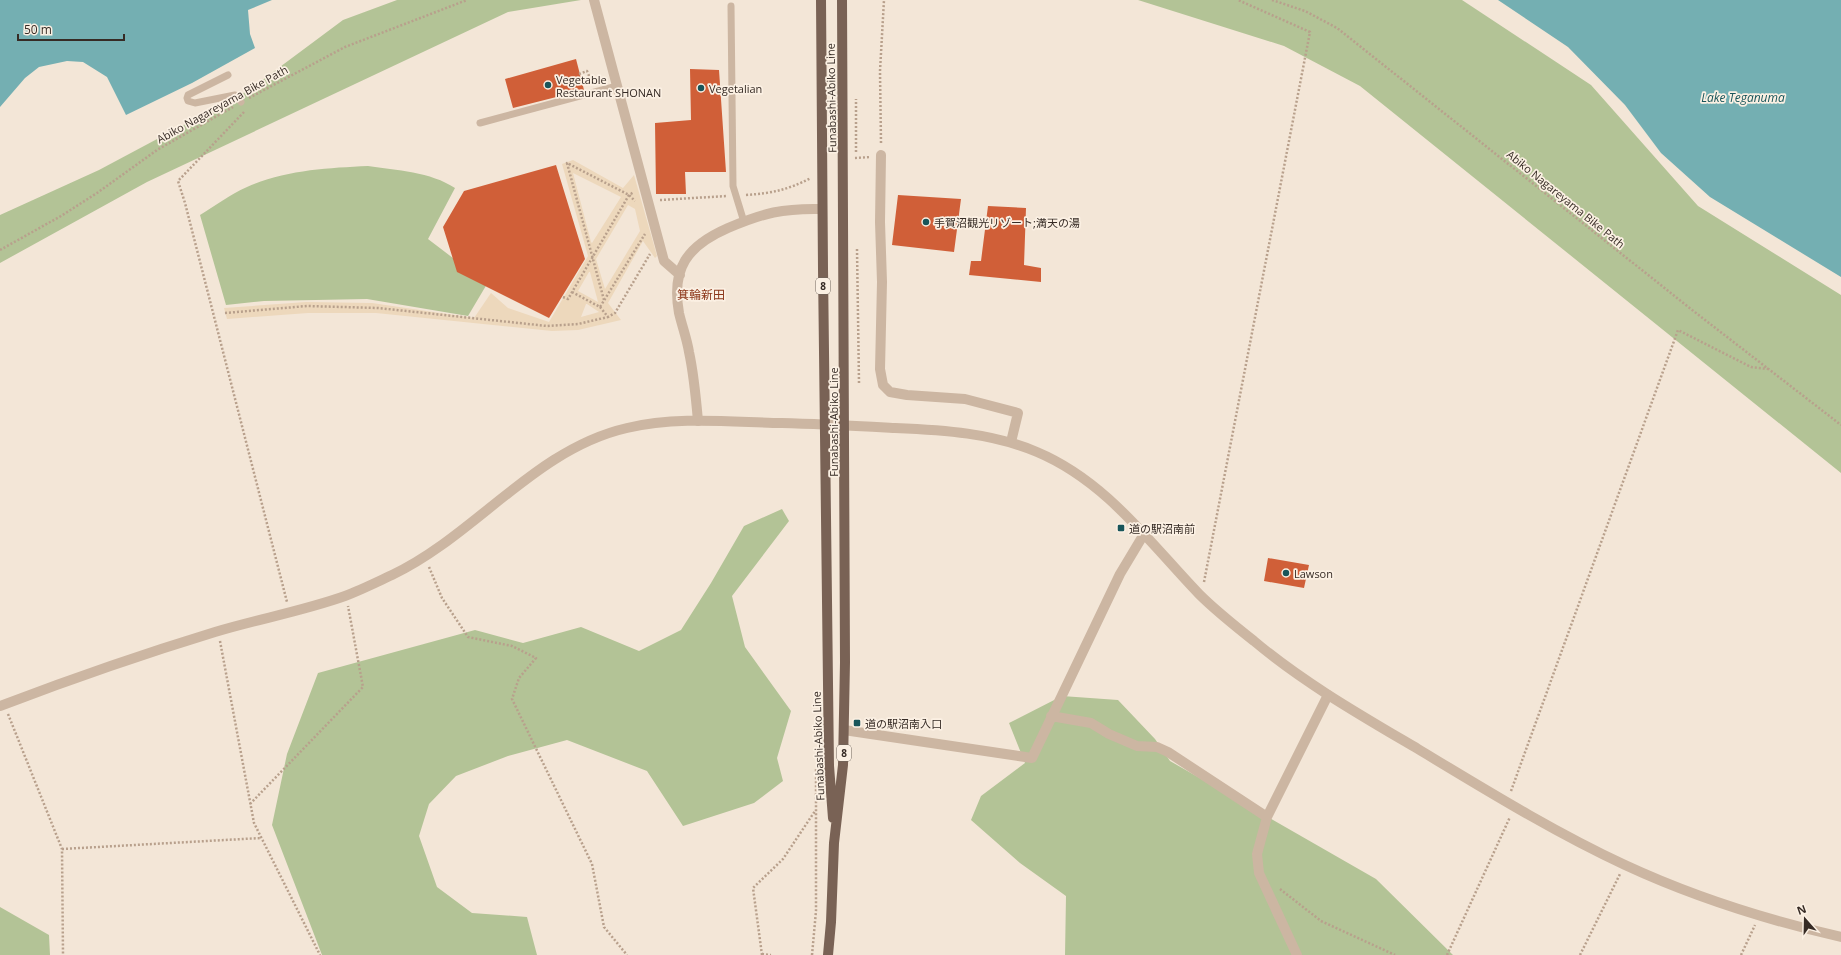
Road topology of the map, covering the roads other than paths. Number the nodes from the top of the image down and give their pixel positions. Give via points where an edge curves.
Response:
1 (594, 0) edge
2 (821, 0) edge
3 (842, 0) edge
4 (731, 6) dead end
5 (228, 75) dead end
6 (617, 86) junction
7 (241, 102) road end
8 (480, 123) dead end
9 (882, 156) road end
10 (822, 209) junction
11 (744, 222) junction
12 (680, 275) junction
13 (698, 421) junction
14 (825, 424) junction
15 (845, 426) junction
16 (1011, 442) junction
17 (1144, 534) junction
18 (1328, 695) junction
19 (2, 705) edge
20 (1051, 716) junction
21 (844, 730) junction
22 (1267, 817) junction
23 (834, 843) junction
24 (1841, 937) edge
25 (828, 955) edge
26 (1297, 955) edge

1 - 6 street
2 - 10 main road, Funabashi-Abiko Line / 8
3 - 15 main road, Funabashi-Abiko Line / 8
4 - 11 lane via 733,186
5 - 7 lane via 188,95 188,101 195,103 236,95
6 - 8 lane
6 - 12 street via 664,261
9 - 16 street via 880,369 883,385 890,392 965,399 1018,413
10 - 11 street via 798,208 767,213
10 - 14 main road, Funabashi-Abiko Line / 8
11 - 12 street via 713,235 692,250 684,261
12 - 13 street via 676,287 679,314 689,351
13 - 14 street
13 - 19 street via 667,422 626,428 583,443 542,468 444,544 399,572 346,596 218,631
14 - 15 street
14 - 23 main road, Funabashi-Abiko Line / 8 via 829,766
15 - 16 street via 967,433
15 - 21 main road, Funabashi-Abiko Line / 8
16 - 17 street via 1066,466 1096,487
17 - 18 street via 1202,596 1258,646
17 - 20 street via 1120,574
18 - 22 street
18 - 24 street via 1511,805 1625,865 1689,892 1760,916
20 - 21 street via 1032,758
20 - 22 street via 1091,723 1137,746 1157,747 1168,752
21 - 23 main road, Funabashi-Abiko Line / 8 via 844,765
22 - 26 street via 1257,854 1259,873
23 - 25 main road, Funabashi-Abiko Line / 8 via 832,922

